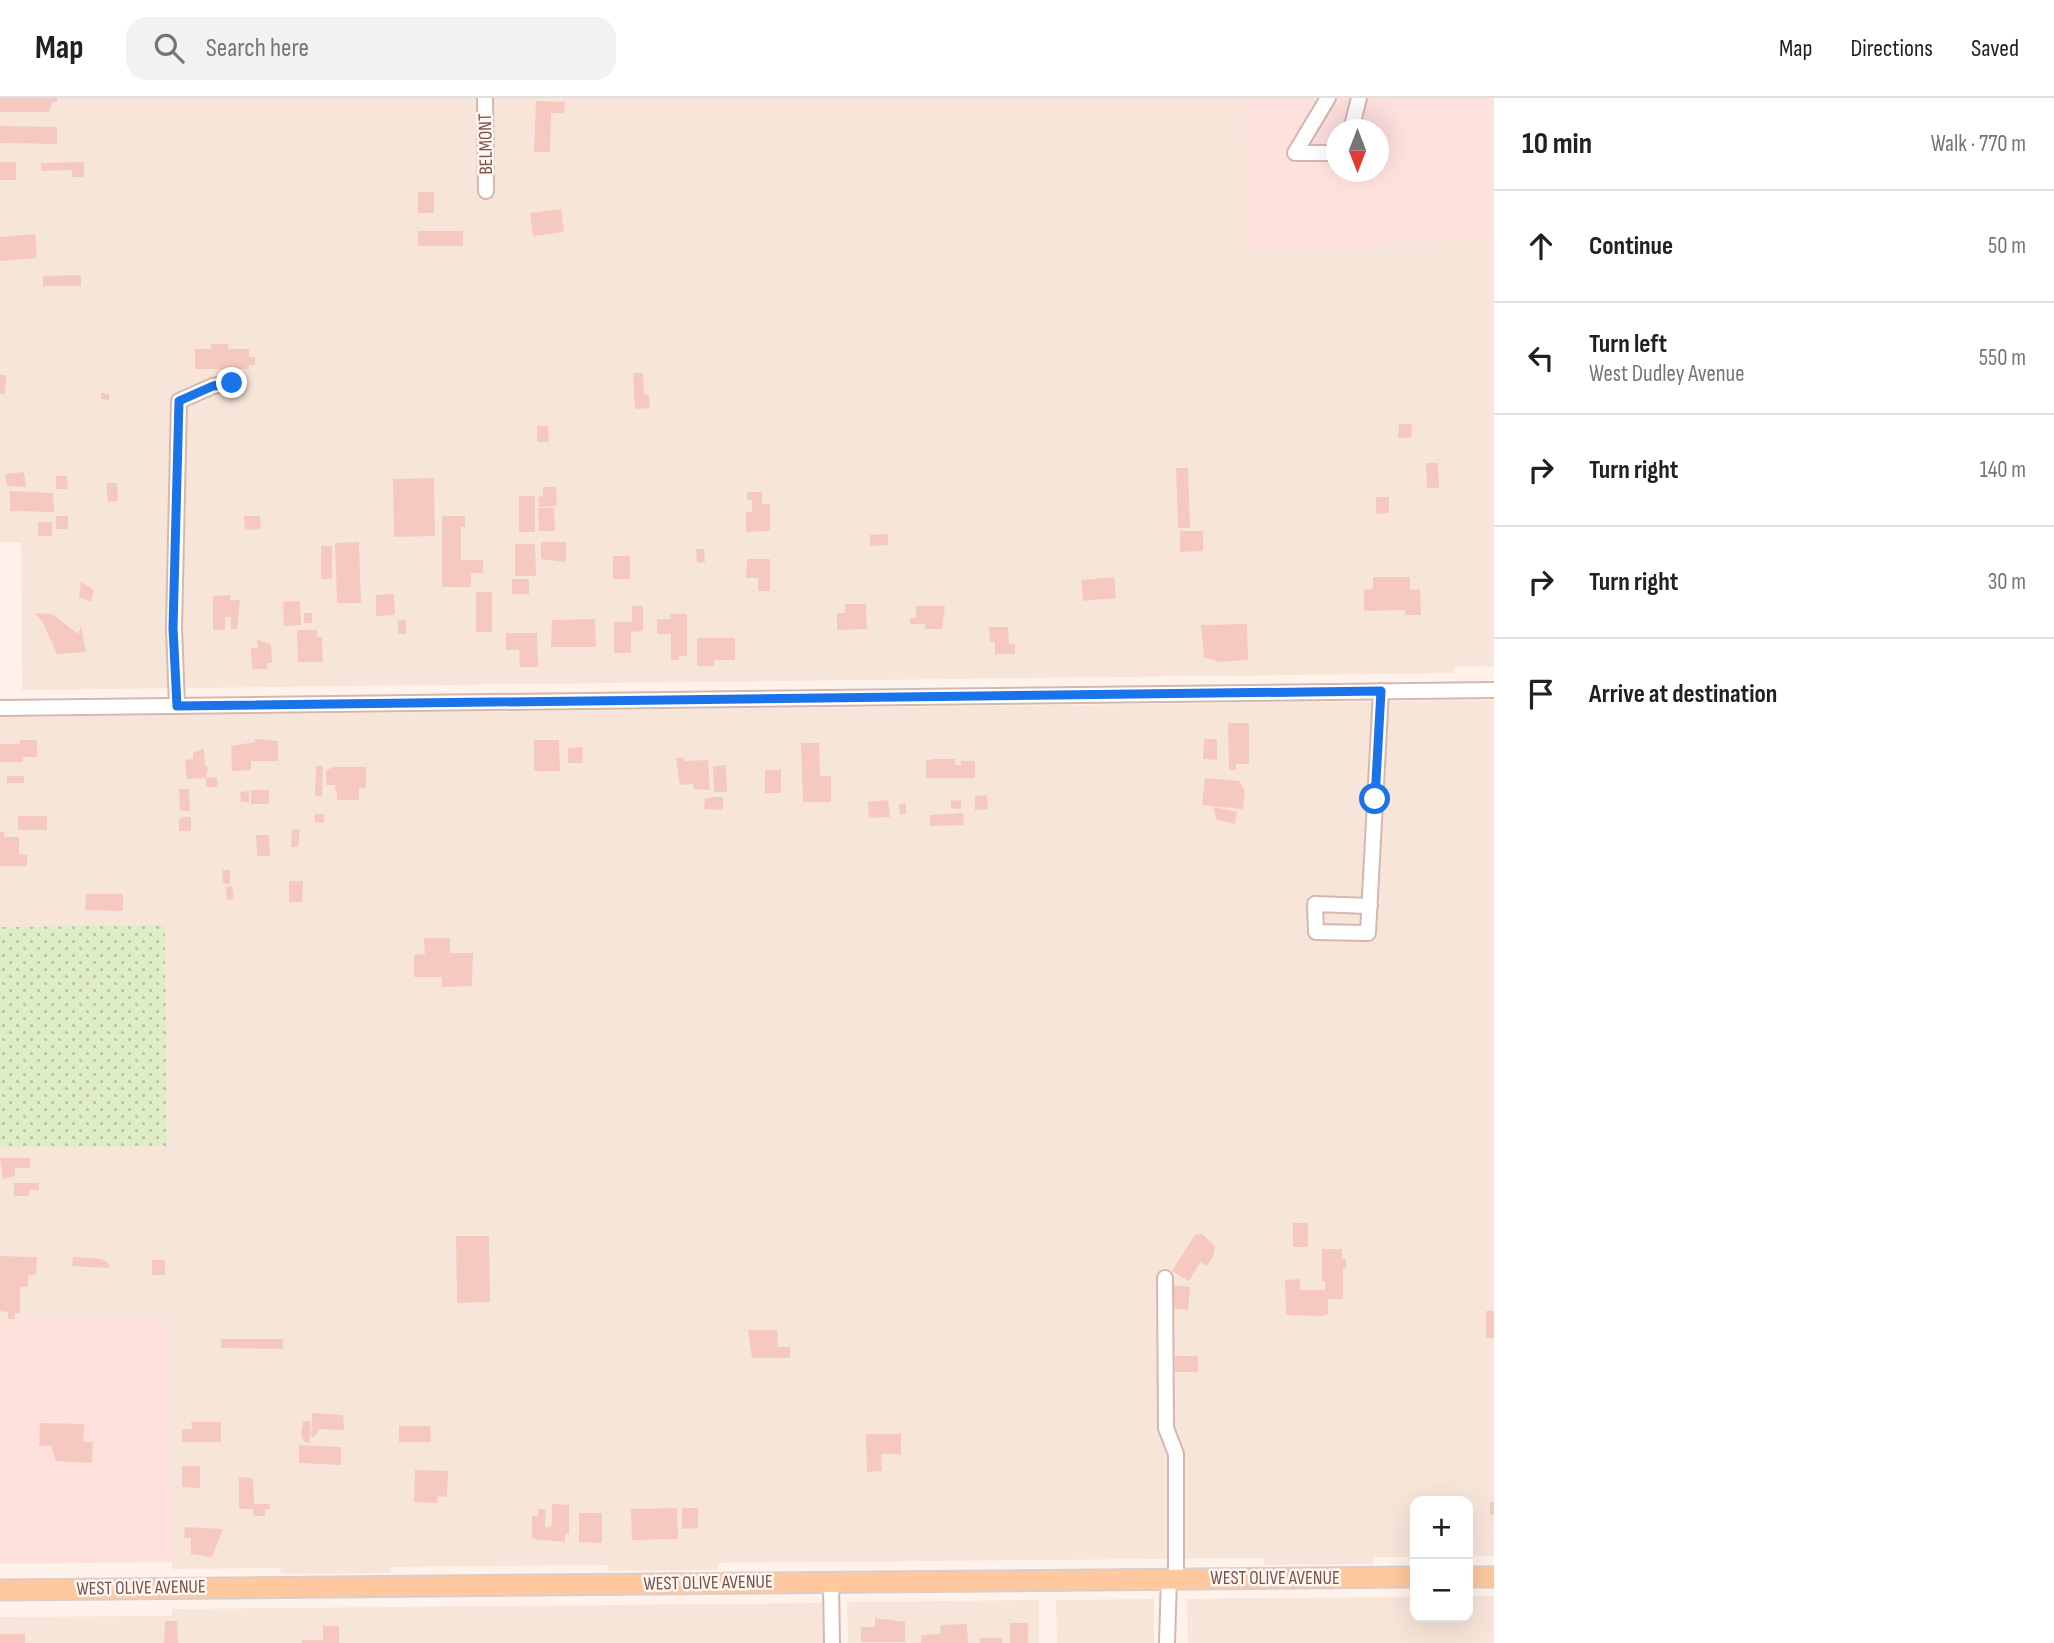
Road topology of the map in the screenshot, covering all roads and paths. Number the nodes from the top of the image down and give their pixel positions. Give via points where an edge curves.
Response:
1 (485, 98) edge
2 (1328, 98) edge
3 (1359, 98) edge
4 (1354, 119) edge
5 (1326, 153) edge
6 (486, 191) dead end
7 (232, 383) dead end
8 (1494, 690) edge
9 (1381, 691) junction
10 (177, 706) junction
11 (0, 708) edge
12 (1370, 906) dead end
13 (1165, 1278) dead end
14 (1410, 1577) edge
15 (1473, 1577) edge
16 (1494, 1577) edge
17 (1172, 1578) junction
18 (831, 1582) junction
19 (0, 1590) edge
20 (832, 1643) edge
21 (1167, 1643) edge

1 - 6 street, BELMONT
2 - 5 street via 1295,153
3 - 4 street
7 - 10 street via 179,401 173,628
8 - 9 street
9 - 10 street
9 - 12 street
10 - 11 street
13 - 17 street via 1165,1417 1176,1454
14 - 17 main road, WEST OLIVE AVENUE
15 - 16 main road
17 - 18 main road, WEST OLIVE AVENUE
17 - 21 street
18 - 19 main road, WEST OLIVE AVENUE
18 - 20 street

